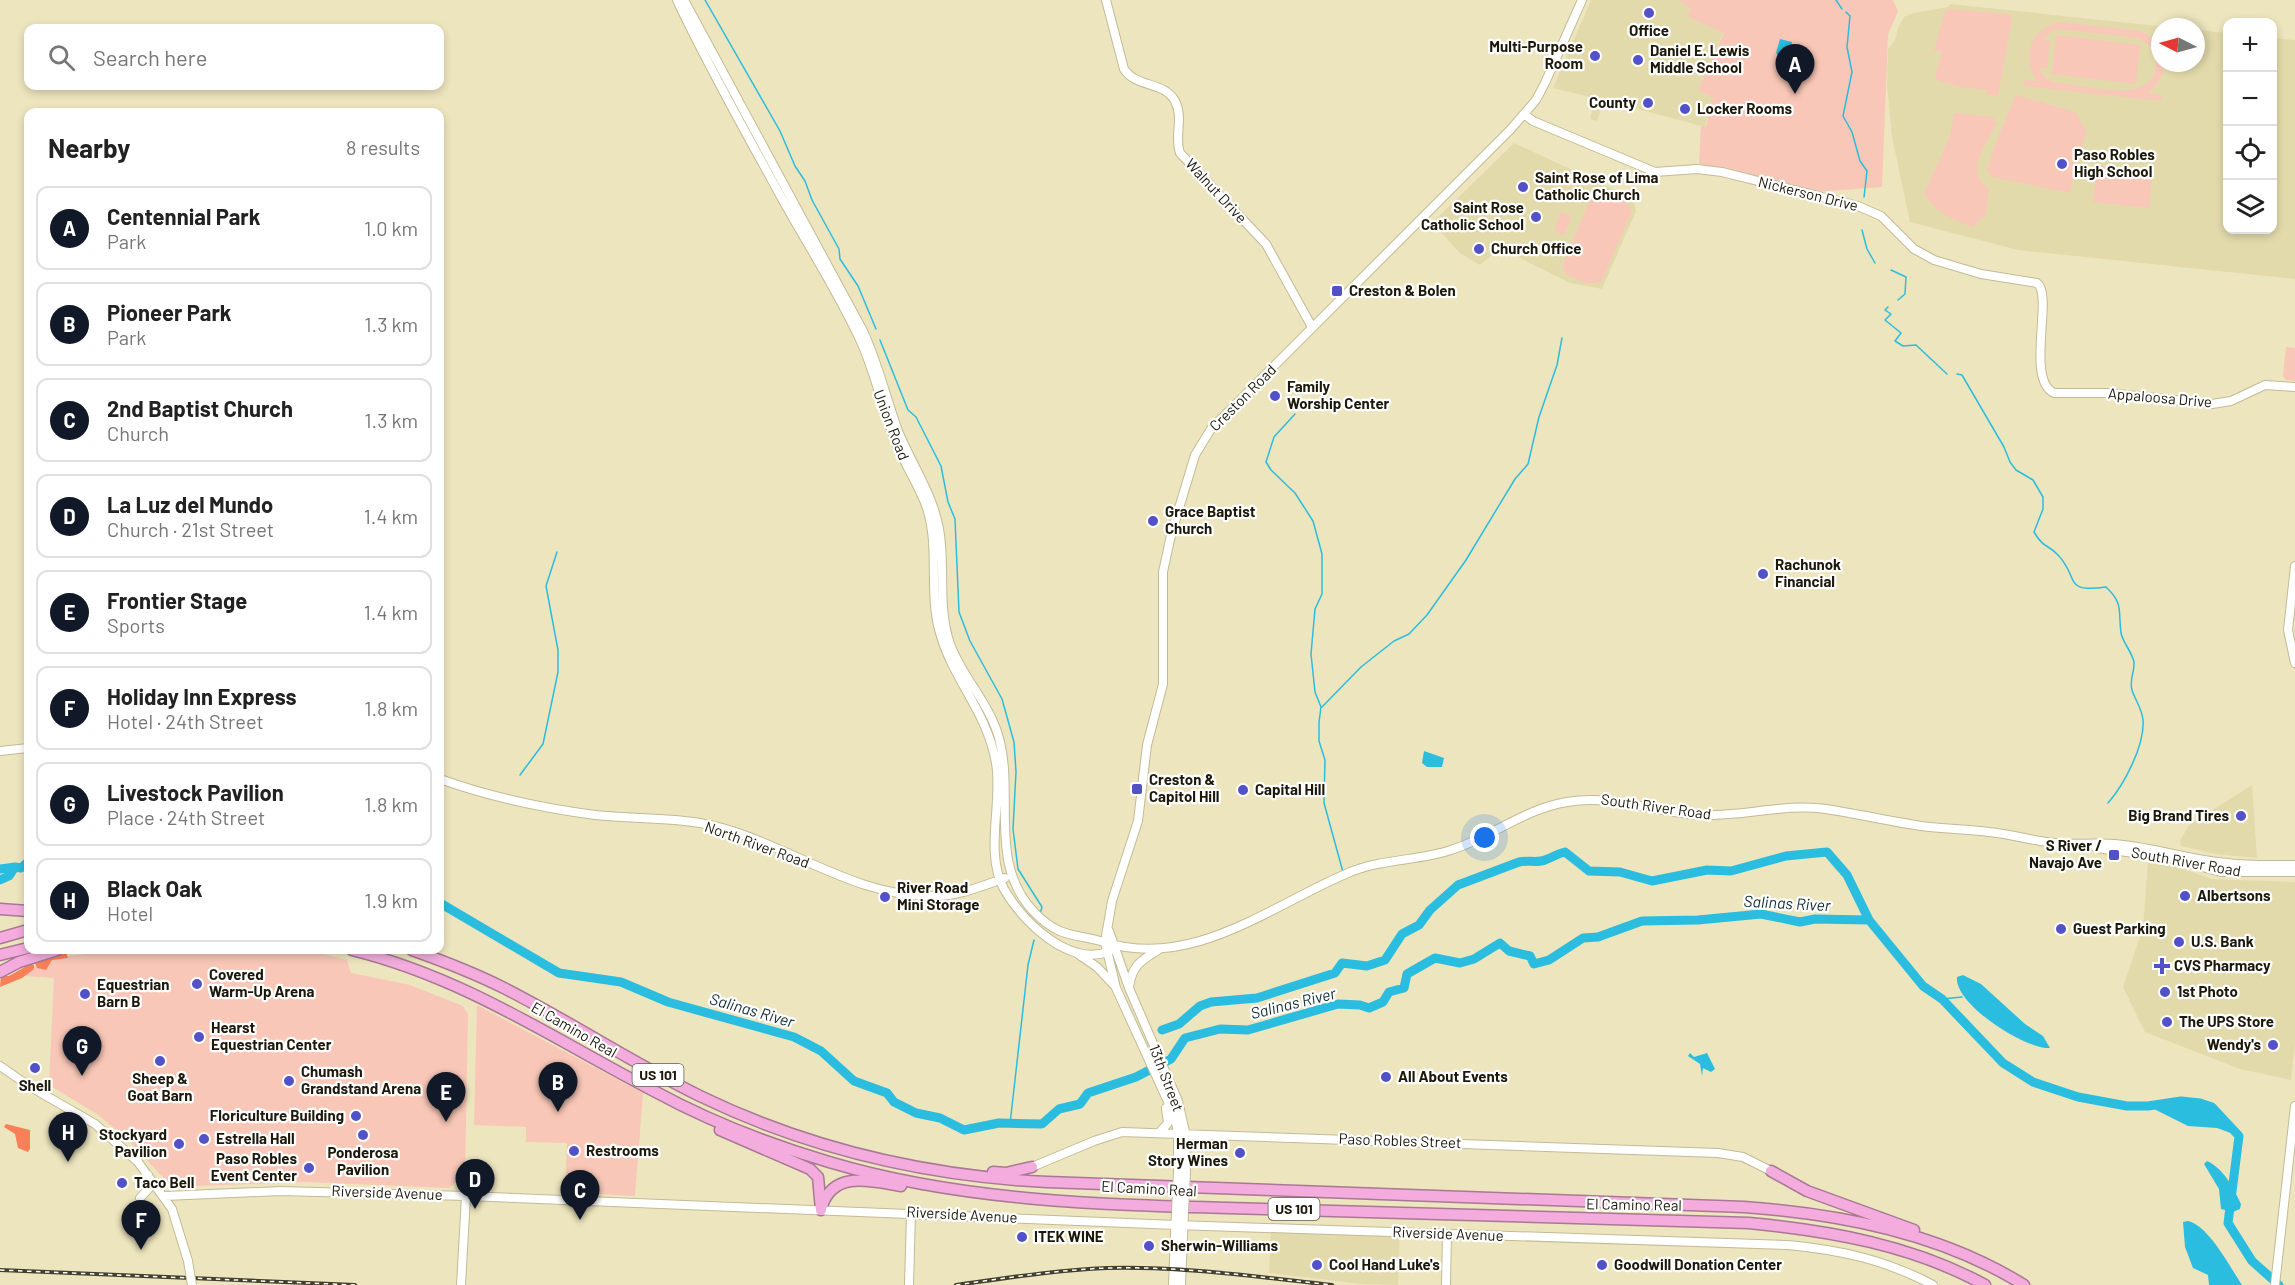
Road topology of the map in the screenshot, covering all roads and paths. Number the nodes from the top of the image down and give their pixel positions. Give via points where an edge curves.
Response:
1 (677, 0) edge
2 (684, 0) edge
3 (1106, 0) edge
4 (1582, 0) edge
5 (1524, 114) junction
6 (1312, 327) junction
7 (2042, 364) joint
8 (2295, 387) edge
9 (2295, 566) edge
10 (2294, 636) edge
11 (2295, 663) edge
12 (24, 748) edge
13 (0, 751) edge
14 (444, 780) edge
15 (2078, 843) junction
16 (2295, 865) edge
17 (2295, 872) edge
18 (1011, 876) junction
19 (1000, 879) junction
20 (0, 909) edge
21 (24, 911) edge
22 (24, 931) edge
23 (1109, 932) junction
24 (0, 938) edge
25 (1105, 942) junction
26 (1116, 948) junction
27 (24, 949) edge
28 (1067, 949) junction
29 (1160, 949) junction
30 (1106, 953) junction
31 (44, 954) edge
32 (364, 954) edge
33 (422, 954) edge
34 (0, 955) edge
35 (0, 972) edge
36 (1129, 988) junction
37 (1118, 990) junction
38 (0, 1066) edge
39 (616, 1071) junction
40 (1171, 1102) junction
41 (2295, 1106) edge
42 (1159, 1133) junction
43 (1182, 1133) junction
44 (2295, 1155) edge
45 (918, 1167) junction
46 (1032, 1167) joint
47 (1771, 1171) joint
48 (148, 1174) junction
49 (986, 1194) junction
50 (165, 1196) junction
51 (466, 1196) junction
52 (140, 1198) dead end
53 (821, 1210) junction
54 (2285, 1210) junction
55 (910, 1213) junction
56 (1180, 1225) junction
57 (1447, 1234) junction
58 (1953, 1251) junction
59 (1969, 1276) junction
60 (192, 1285) edge
61 (462, 1285) edge
62 (909, 1285) edge
63 (1173, 1285) edge
64 (1181, 1285) edge
65 (1446, 1285) edge
66 (1933, 1285) edge
67 (1978, 1285) edge
68 (1985, 1285) edge
69 (2024, 1285) edge
70 (2275, 1285) edge

1 - 19 main road, Union Road via 861,343 896,444 923,499 933,532 934,608 940,633 980,712 995,757
2 - 18 main road, Union Road via 863,331 900,435 931,502 940,534 940,593 950,643 985,703 1000,744 1006,790 1005,845
3 - 6 main road, Walnut Drive via 1124,69 1130,78 1158,87 1174,98 1180,118 1180,153 1266,244
4 - 5 main road, Creston Road via 1545,83
5 - 6 main road, Creston Road
5 - 7 main road, Nickerson Drive via 1655,172 1706,169 1858,206 1881,216 1914,249 1934,260 1981,274 2037,283 2044,296 2039,340
6 - 23 main road, Creston Road via 1210,429 1195,455 1163,572 1163,684 1147,745 1138,821 1112,901
7 - 8 main road, Appaloosa Drive via 2047,387 2054,393 2108,393 2212,404 2231,401 2265,385
9 - 10 main road via 2288,630
10 - 11 main road
12 - 13 main road
14 - 19 main road, North River Road via 522,802 596,815 717,827 855,881 905,893 945,896
15 - 16 main road, South River Road via 2167,850 2223,863
15 - 17 main road, South River Road via 2165,857 2221,872
15 - 29 main road, South River Road via 1918,825 1824,808 1719,816 1588,799 1538,809 1446,852 1354,870 1220,935
18 - 19 main road, North River Road
18 - 25 main road via 1029,905 1049,924 1073,937
19 - 28 main road via 1027,919
20 - 21 highway
22 - 24 highway
23 - 25 main road, Creston Road
23 - 26 main road, Creston Road
25 - 26 main road
25 - 30 main road, Creston Road
26 - 29 main road, South River Road
26 - 30 main road
26 - 36 main road, 13th Street
27 - 34 highway
28 - 30 main road
28 - 37 main road via 1096,967
29 - 36 main road via 1136,964
30 - 37 main road, Creston Road
31 - 35 highway
32 - 39 highway, El Camino Real / US 101 via 460,986 531,1021
33 - 45 highway, El Camino Real / US 101 via 502,987 645,1068 733,1110 835,1147
36 - 40 main road, 13th Street
37 - 40 main road, 13th Street
38 - 48 main road via 95,1124
39 - 49 highway, El Camino Real / US 101 via 707,1117 807,1155 910,1182
39 - 53 highway via 681,1111 810,1169 818,1177
40 - 42 main road via 1168,1123
40 - 43 main road, 13th Street
41 - 54 main road
42 - 43 main road, Paso Robles Street
42 - 46 main road, Paso Robles Street via 1116,1132
43 - 47 main road, Paso Robles Street via 1718,1153 1743,1157
43 - 56 main road, 13th Street, bridge
44 - 54 main road
45 - 46 highway via 1006,1173
45 - 58 highway, El Camino Real / US 101 via 1047,1182 1776,1209 1890,1229
47 - 58 highway via 1807,1191 1891,1220
48 - 50 main road
48 - 52 main road via 149,1188
49 - 53 highway via 962,1196 848,1181 831,1189
49 - 59 highway, El Camino Real / US 101 via 1179,1206 1749,1223 1806,1228 1864,1240
50 - 51 main road, Riverside Avenue via 280,1191
50 - 60 main road, bridge via 178,1223
51 - 53 main road, Riverside Avenue
51 - 61 main road
53 - 55 main road, Riverside Avenue
54 - 70 main road
55 - 56 main road, Riverside Avenue
55 - 62 main road
56 - 57 main road, Riverside Avenue
56 - 63 main road, 13th Street
56 - 64 main road, 13th Street
57 - 65 main road
57 - 66 main road, Riverside Avenue via 1821,1248 1866,1256
58 - 69 highway, El Camino Real / US 101
59 - 67 highway
59 - 68 highway, El Camino Real / US 101

